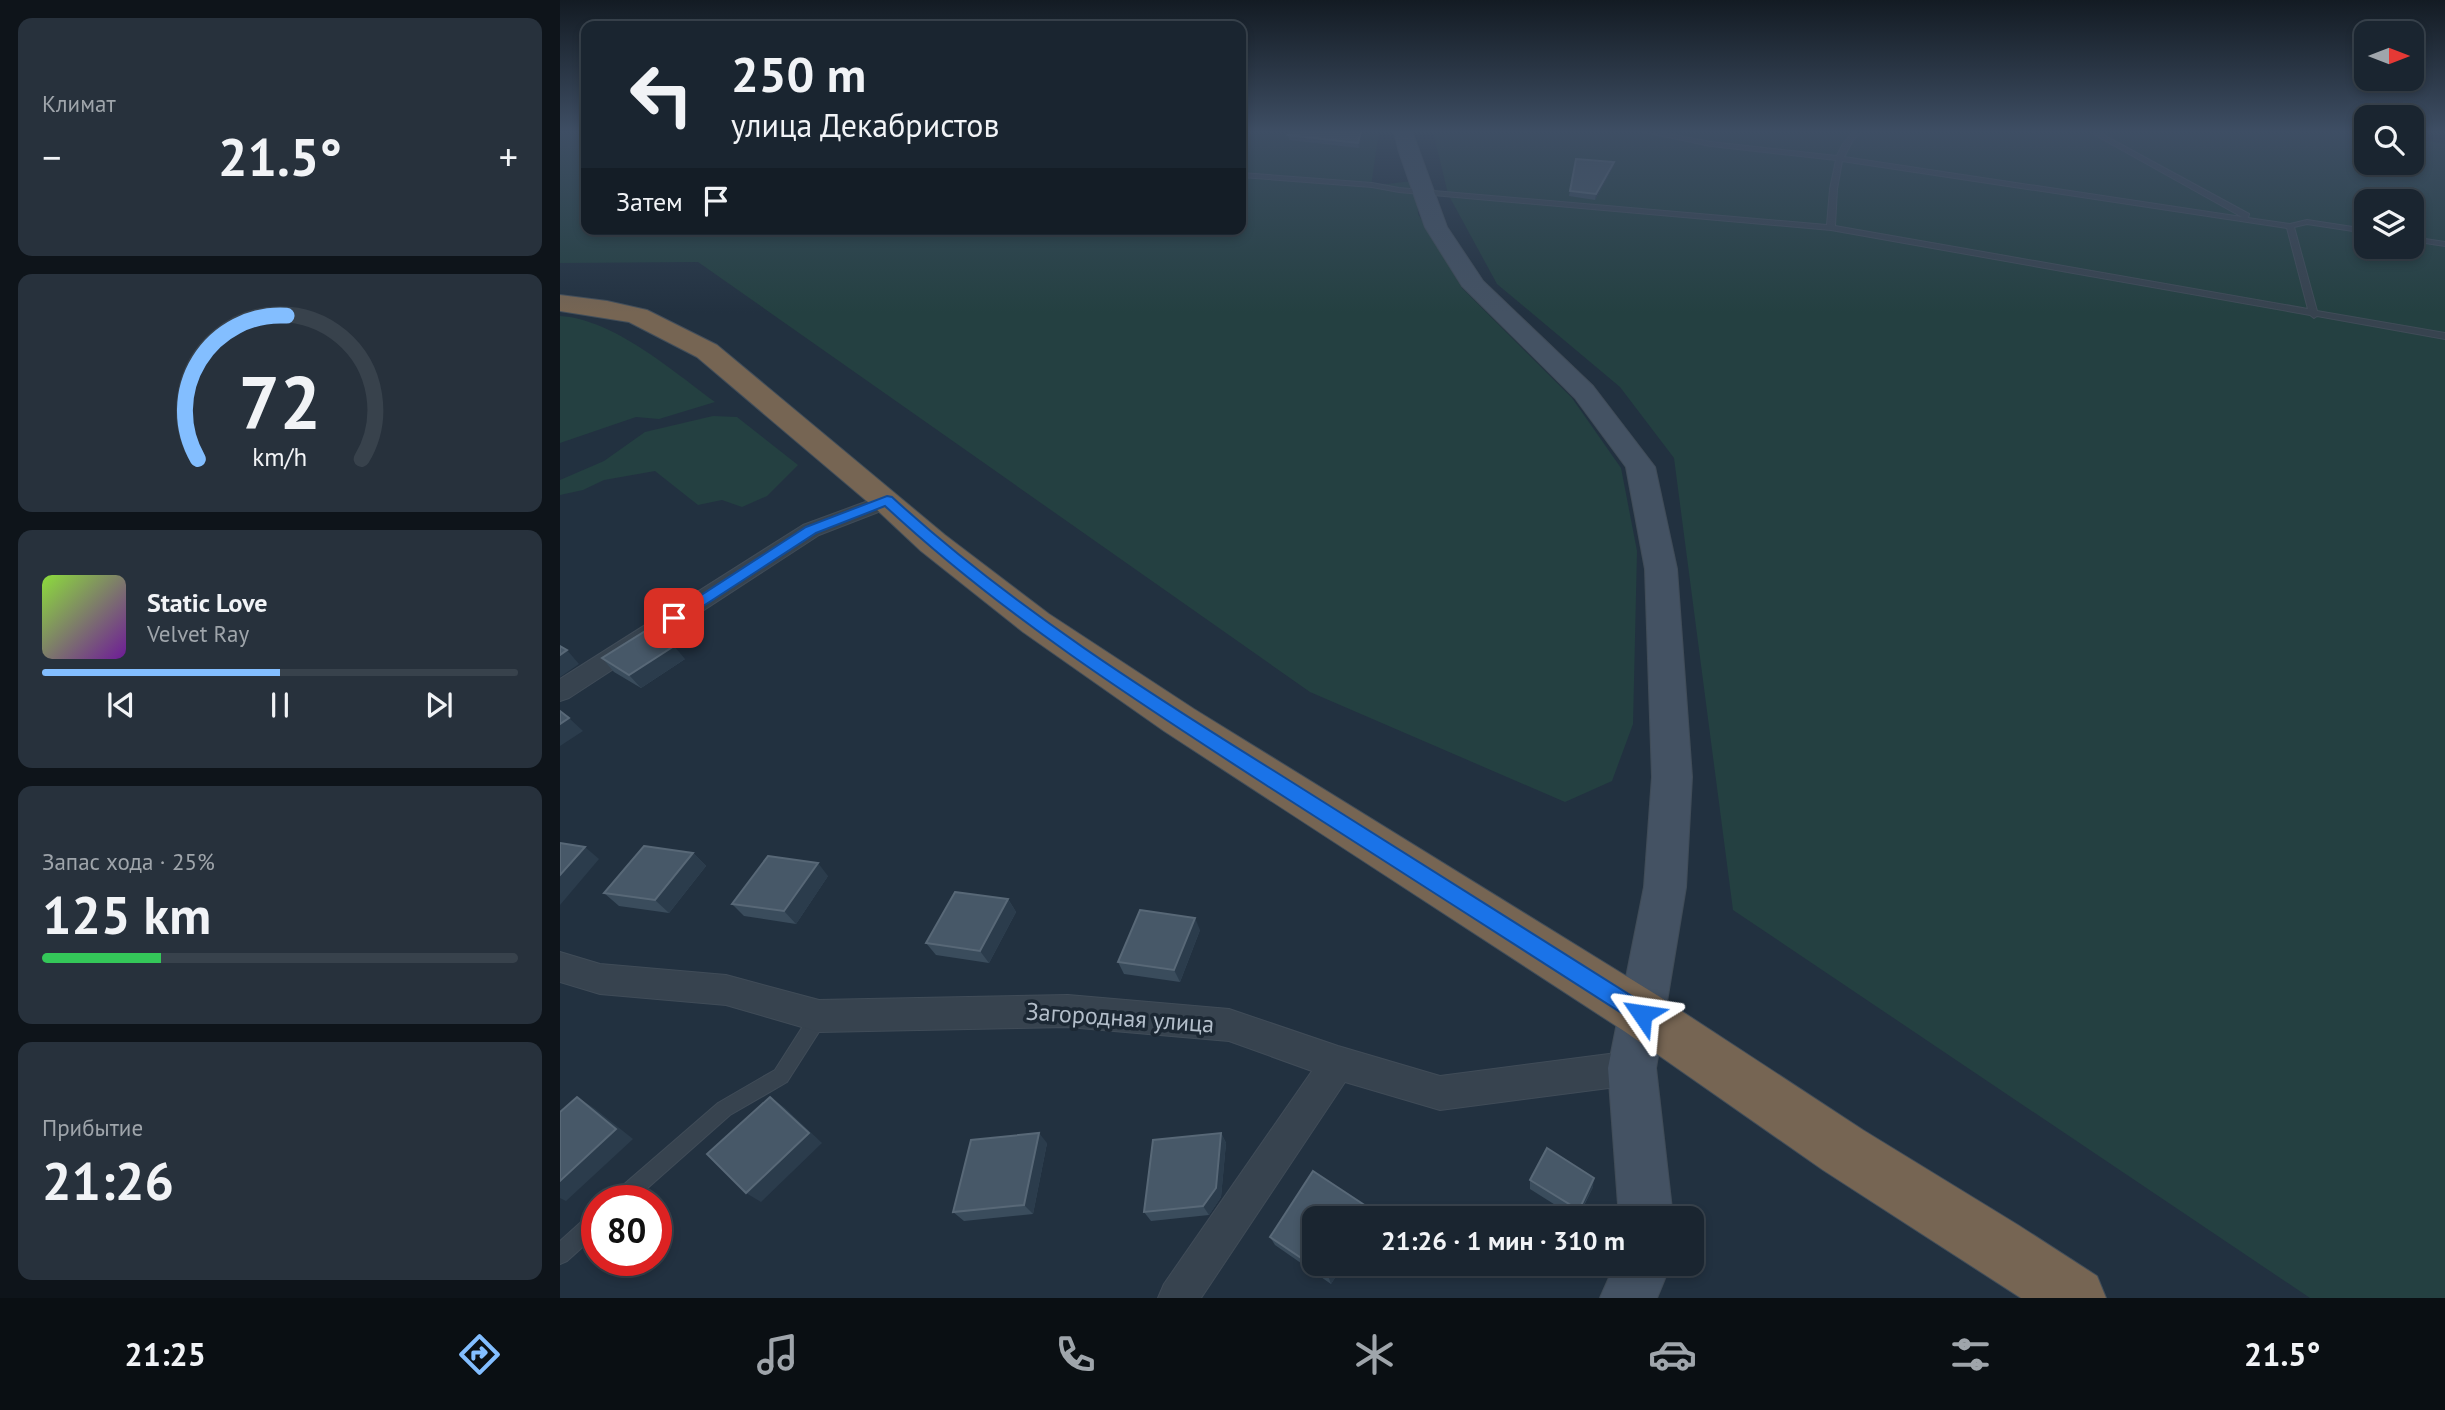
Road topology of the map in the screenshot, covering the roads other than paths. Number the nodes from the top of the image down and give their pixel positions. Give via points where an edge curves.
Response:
1 (1423, 191) edge
2 (1429, 192) edge
3 (1835, 192) edge
4 (2061, 192) edge
5 (2202, 192) edge
6 (2256, 221) junction
7 (2290, 226) junction
8 (1831, 228) junction
9 (2354, 229) edge
10 (2424, 241) edge
11 (2445, 244) edge
12 (560, 303) edge
13 (2314, 314) junction
14 (2445, 336) edge
15 (887, 500) junction
16 (560, 691) edge
17 (560, 967) edge
18 (1642, 1014) junction
19 (819, 1016) junction
20 (1338, 1063) junction
21 (1632, 1068) junction
22 (638, 1185) edge
23 (1645, 1206) edge
24 (581, 1236) edge
25 (560, 1254) edge
26 (1638, 1276) edge
27 (1178, 1298) edge
28 (1628, 1298) edge
29 (2075, 1298) edge

1 - 18 street via 1436,227 1474,286 1584,392 1640,467 1661,569 1671,778 1665,887
2 - 8 lane
3 - 8 lane
4 - 6 lane
5 - 6 lane
6 - 7 lane
7 - 9 lane via 2307,222
7 - 13 lane
8 - 13 lane
10 - 11 lane
12 - 15 highway via 638,316 707,351
13 - 14 lane
15 - 16 street via 811,530
15 - 18 highway via 933,543 1036,623 1179,720
17 - 19 street, Загородная улица via 600,979 726,990
18 - 21 street
18 - 29 highway
19 - 20 street, Загородная улица via 1068,1011 1189,1021 1229,1025
19 - 22 lane via 781,1076 724,1110
20 - 21 street, Загородная улица via 1440,1093
20 - 27 street
21 - 23 street
24 - 25 lane
26 - 28 street

